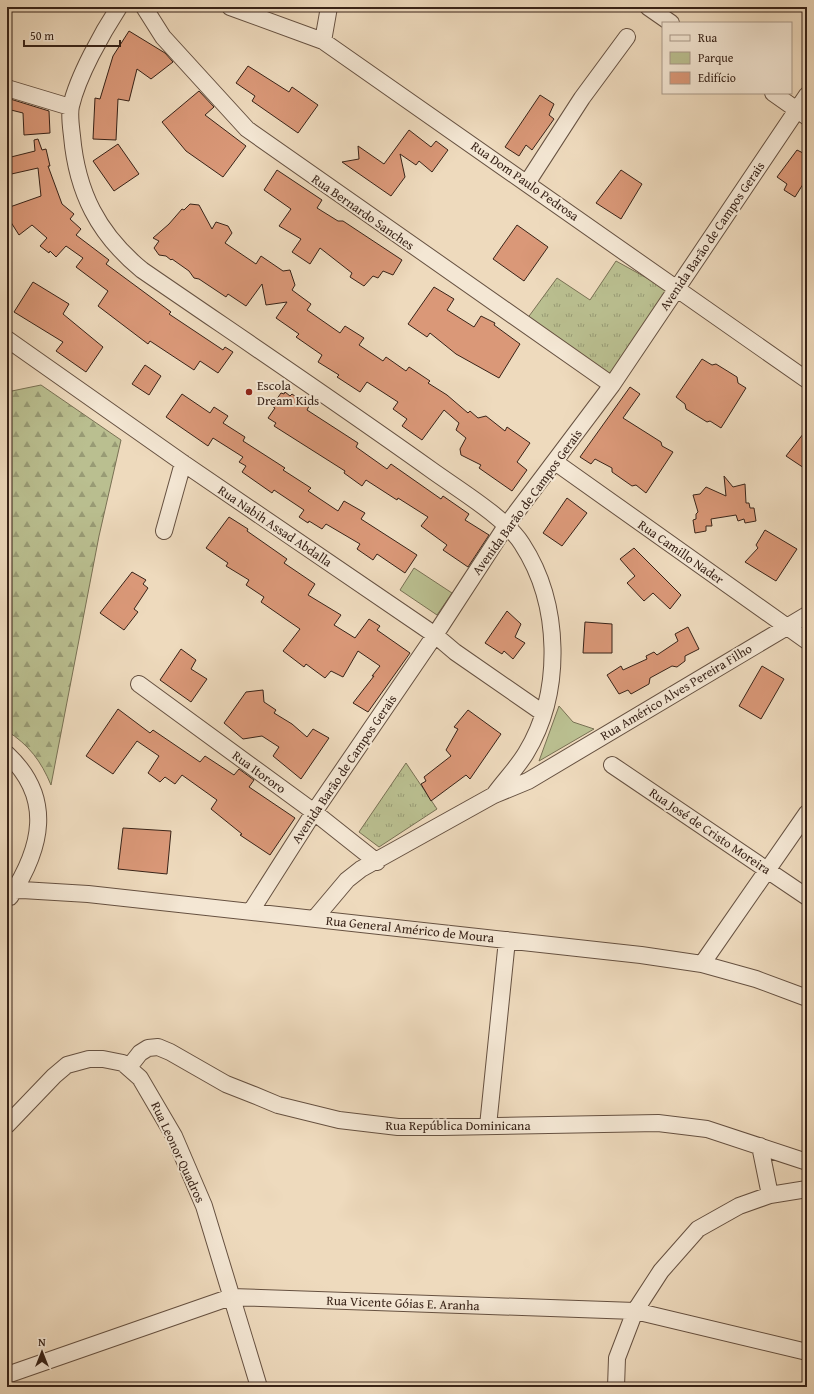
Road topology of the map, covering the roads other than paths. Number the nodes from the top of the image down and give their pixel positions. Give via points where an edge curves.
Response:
1 (119, 7) edge
2 (144, 7) edge
3 (230, 7) edge
4 (329, 7) edge
5 (648, 7) edge
6 (670, 22) edge
7 (627, 37) dead end
8 (323, 41) junction
9 (7, 88) edge
10 (774, 94) edge
11 (807, 95) edge
12 (70, 107) junction
13 (802, 113) edge
14 (527, 183) junction
15 (677, 288) junction
16 (7, 339) edge
17 (807, 380) edge
18 (612, 384) junction
19 (555, 462) junction
20 (183, 463) junction
21 (506, 526) junction
22 (164, 531) dead end
23 (807, 615) edge
24 (785, 626) junction
25 (435, 635) junction
26 (807, 641) edge
27 (139, 684) dead end
28 (543, 713) junction
29 (526, 753) junction
30 (7, 754) edge
31 (612, 765) dead end
32 (546, 769) junction
33 (494, 794) junction
34 (314, 812) junction
35 (807, 813) edge
36 (377, 862) junction
37 (767, 869) junction
38 (9, 894) edge
39 (807, 897) edge
40 (251, 911) junction
41 (315, 918) junction
42 (507, 940) junction
43 (702, 964) junction
44 (807, 998) edge
45 (129, 1067) junction
46 (7, 1125) edge
47 (488, 1126) junction
48 (760, 1146) junction
49 (807, 1162) edge
50 (807, 1189) edge
51 (770, 1195) junction
52 (231, 1296) junction
53 (635, 1311) junction
54 (807, 1352) edge
55 (7, 1375) edge
56 (259, 1387) edge
57 (616, 1387) edge

1 - 12 street via 91,57
2 - 18 street, Rua Bernardo Sanches via 163,37 247,129
3 - 8 street, Rua Dom Paulo Pedrosa
4 - 8 street
5 - 6 street
7 - 14 street via 582,98
8 - 14 street, Rua Dom Paulo Pedrosa
9 - 12 street
10 - 13 street
11 - 13 street, Avenida Barão de Campos Gerais
12 - 21 street via 76,167 86,199 103,229 127,258 409,454
13 - 15 street, Avenida Barão de Campos Gerais
14 - 15 street, Rua Dom Paulo Pedrosa
15 - 17 street, Rua Dom Paulo Pedrosa
15 - 18 street, Avenida Barão de Campos Gerais
16 - 20 street, Rua Nabih Assad Abdalla
18 - 19 street, Avenida Barão de Campos Gerais
19 - 21 street, Avenida Barão de Campos Gerais
19 - 24 street, Rua Camillo Nader
20 - 22 street
20 - 25 street, Rua Nabih Assad Abdalla
21 - 25 street, Avenida Barão de Campos Gerais
21 - 28 street via 521,542 531,560 542,586 550,624 552,672
23 - 24 street, Rua Américo Alves Pereira Filho
24 - 26 street, Rua Camillo Nader
24 - 32 street, Rua Américo Alves Pereira Filho
25 - 28 street, Rua Nabih Assad Abdalla via 455,652
25 - 34 street, Avenida Barão de Campos Gerais
27 - 34 street, Rua Itororo
28 - 29 street
29 - 32 street via 533,765
29 - 33 street
30 - 38 street via 32,787 38,807 39,826 24,873
31 - 37 street, Rua José de Cristo Moreira
32 - 33 street, Rua Américo Alves Pereira Filho via 528,781
33 - 36 street
34 - 36 street, Rua Itororo
34 - 40 street, Avenida Barão de Campos Gerais
35 - 37 street
36 - 41 street via 347,880
37 - 39 street, Rua José de Cristo Moreira
37 - 43 street
38 - 40 street, Rua General Américo de Moura via 88,894
40 - 41 street, Rua General Américo de Moura
41 - 42 street, Rua General Américo de Moura
42 - 43 street, Rua General Américo de Moura
42 - 47 street
43 - 44 street, Rua General Américo de Moura via 756,979
45 - 46 street, Rua Leonor Quadros via 123,1063 103,1059 89,1059 67,1065
45 - 47 street, Rua República Dominicana via 140,1053 148,1048 158,1047 226,1084 278,1105 338,1120 398,1127
45 - 52 street, Rua Leonor Quadros via 140,1078 174,1136 204,1206
47 - 48 street, Rua República Dominicana via 658,1123 707,1129
48 - 49 street, Rua República Dominicana
48 - 51 street
50 - 51 street
51 - 53 street via 739,1206 698,1229 661,1271
52 - 53 street, Rua Vicente Góias E. Aranha
52 - 55 street, Rua Vicente Góias E. Aranha
52 - 56 street, Rua Leonor Quadros
53 - 54 street, Rua Vicente Góias E. Aranha
53 - 57 street via 617,1358

